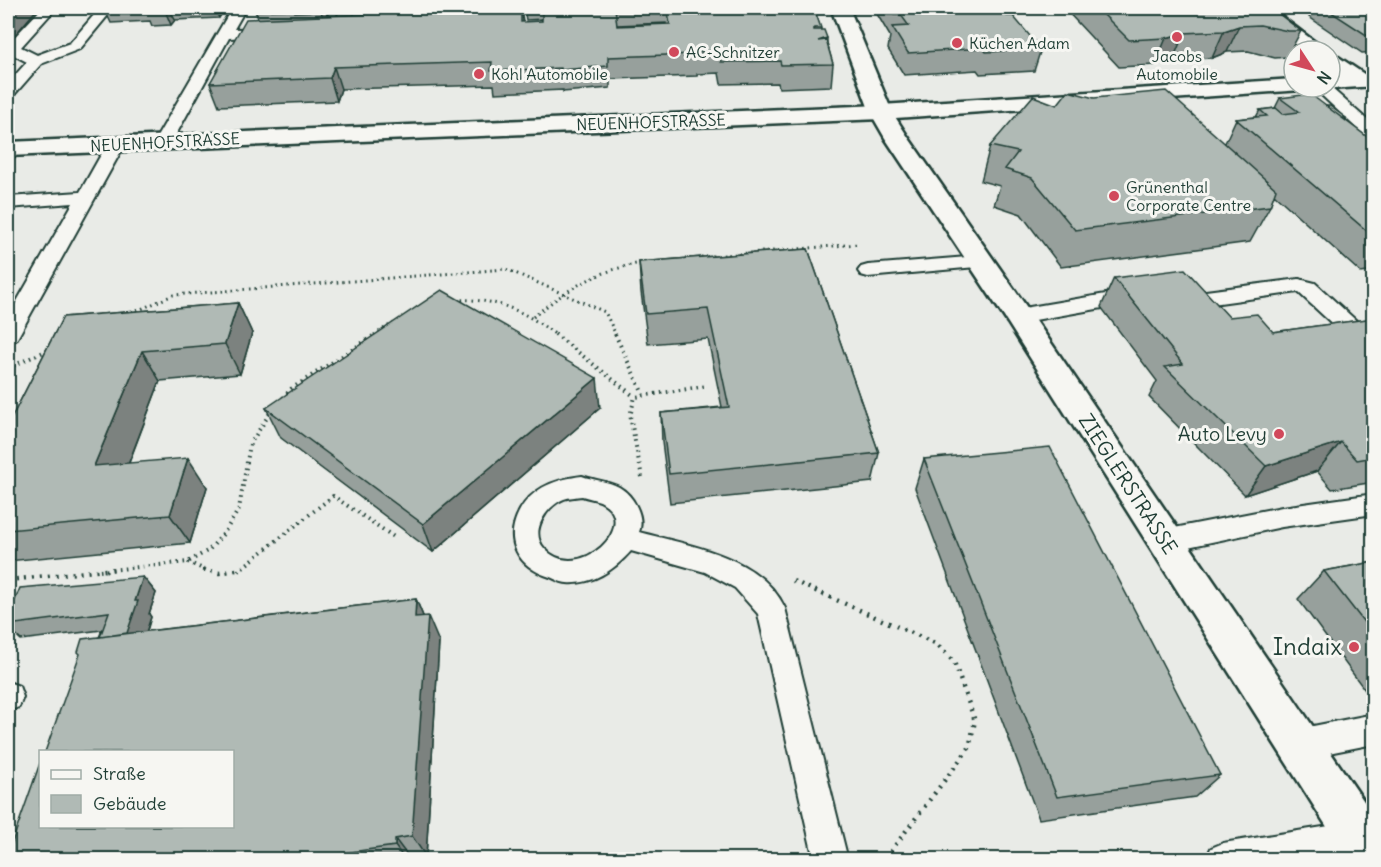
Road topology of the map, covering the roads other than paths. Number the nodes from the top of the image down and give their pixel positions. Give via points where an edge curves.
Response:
1 (49, 8) edge
2 (107, 8) edge
3 (239, 8) edge
4 (348, 8) edge
5 (840, 8) edge
6 (1258, 8) edge
7 (340, 28) edge
8 (282, 31) edge
9 (224, 34) junction
10 (1301, 39) edge
11 (36, 61) junction
12 (1342, 67) edge
13 (1366, 81) edge
14 (1342, 82) edge
15 (1282, 87) edge
16 (8, 92) edge
17 (1334, 99) edge
18 (881, 112) junction
19 (1374, 135) edge
20 (163, 142) junction
21 (116, 144) junction
22 (8, 149) edge
23 (86, 197) junction
24 (8, 202) edge
25 (980, 262) junction
26 (868, 271) dead end
27 (1018, 316) junction
28 (8, 335) edge
29 (1374, 350) edge
30 (1374, 504) edge
31 (626, 539) dead end
32 (1164, 541) junction
33 (1374, 729) edge
34 (1298, 744) junction
35 (1367, 848) edge
36 (831, 860) edge
37 (1223, 860) edge

1 - 11 lane via 12,48
2 - 11 lane via 75,46
3 - 9 lane
4 - 7 lane
5 - 18 street, ZIEGLERSTRASSE
6 - 10 street
8 - 9 lane
9 - 20 lane
11 - 16 lane
12 - 13 street
13 - 14 street
15 - 18 street, NEUENHOFSTRASSE
17 - 19 lane
18 - 20 street, NEUENHOFSTRASSE
18 - 25 street, ZIEGLERSTRASSE
20 - 21 street, NEUENHOFSTRASSE
21 - 22 street, NEUENHOFSTRASSE
21 - 23 lane
23 - 24 lane
23 - 28 lane
25 - 26 lane
25 - 27 street, ZIEGLERSTRASSE
27 - 29 lane via 1167,292 1198,299 1299,285 1308,288
27 - 32 street, ZIEGLERSTRASSE
30 - 32 lane via 1282,517
31 - 36 lane via 712,562 745,580 771,608
32 - 34 street, ZIEGLERSTRASSE
33 - 34 lane
34 - 35 street, ZIEGLERSTRASSE
35 - 37 lane

